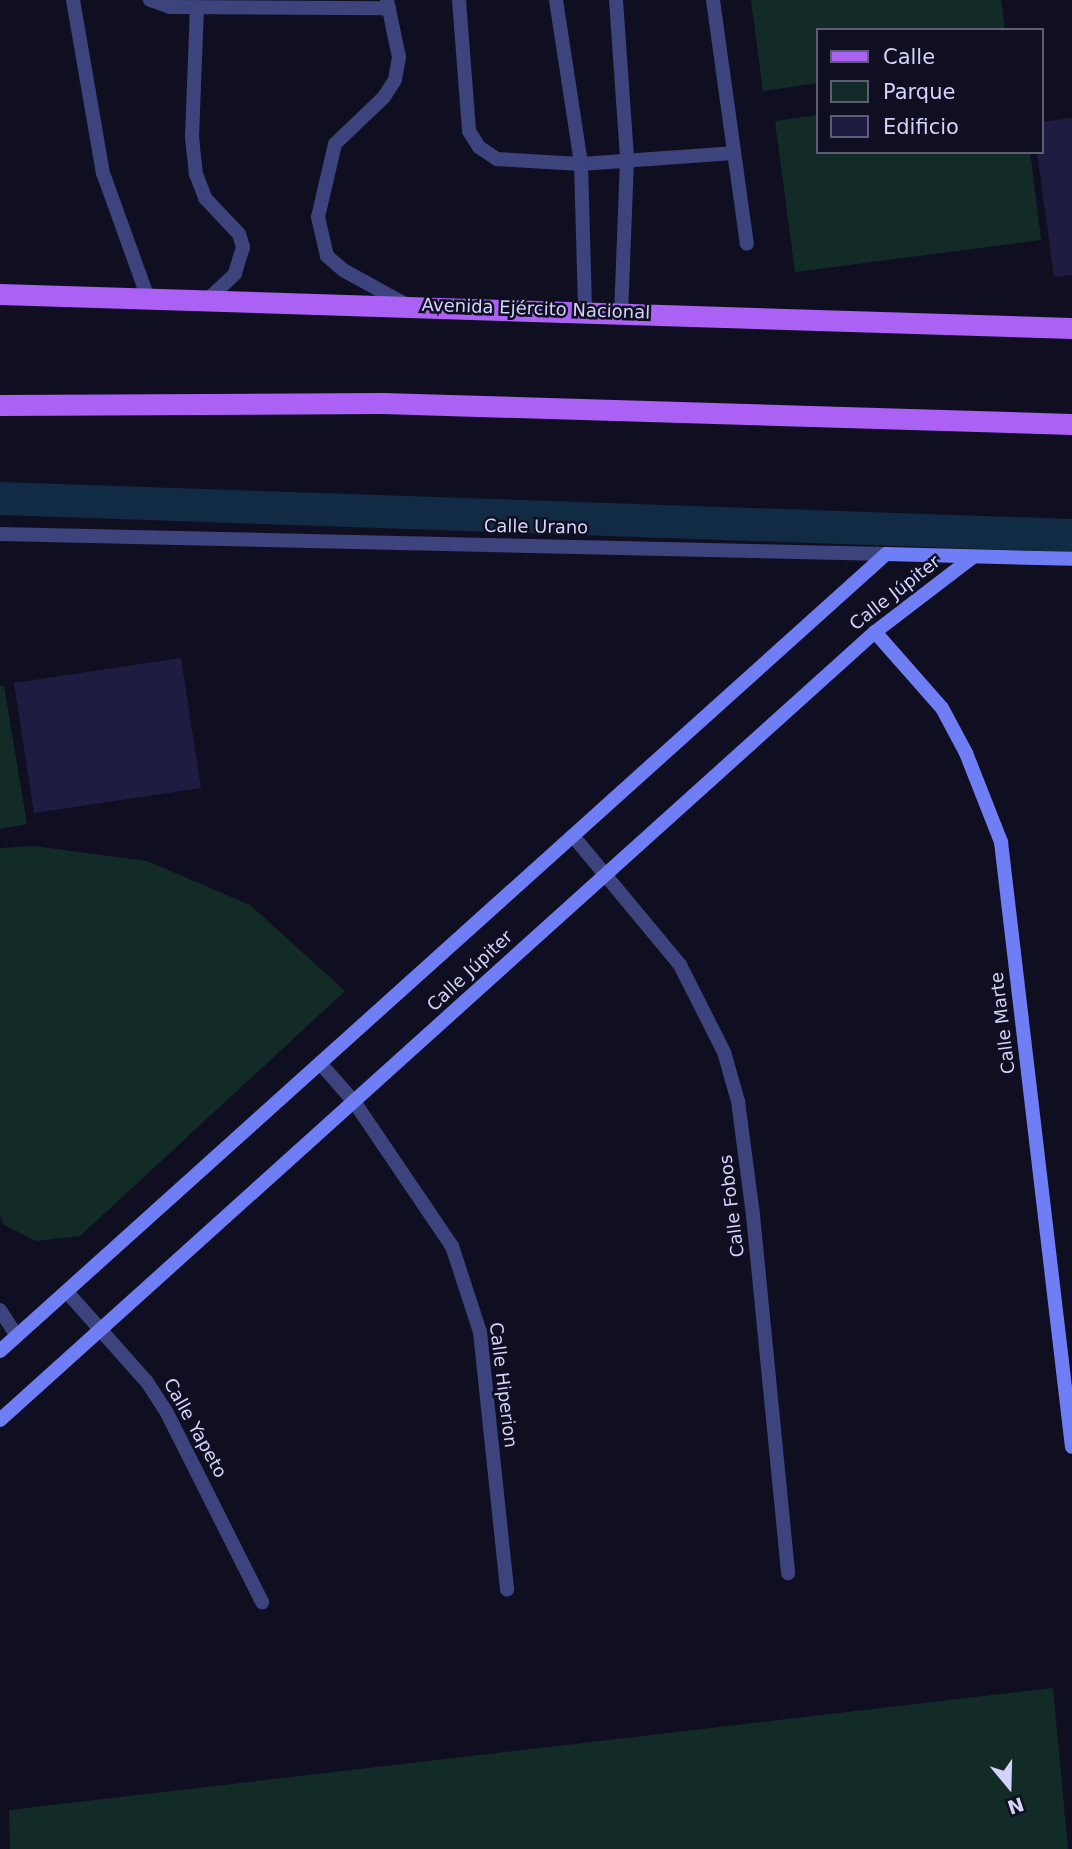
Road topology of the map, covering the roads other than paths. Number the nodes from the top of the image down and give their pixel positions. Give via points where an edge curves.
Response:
1 (73, 0) edge
2 (150, 0) edge
3 (459, 0) edge
4 (556, 0) edge
5 (616, 0) edge
6 (713, 0) edge
7 (388, 4) edge
8 (197, 7) junction
9 (733, 153) junction
10 (627, 159) junction
11 (580, 164) junction
12 (747, 244) dead end
13 (0, 294) edge
14 (148, 298) junction
15 (207, 300) junction
16 (409, 306) junction
17 (585, 311) junction
18 (621, 312) junction
19 (1072, 328) edge
20 (0, 405) edge
21 (1072, 424) edge
22 (0, 534) edge
23 (886, 554) junction
24 (974, 557) junction
25 (1072, 559) edge
26 (875, 632) junction
27 (573, 836) junction
28 (606, 872) junction
29 (320, 1063) junction
30 (355, 1103) junction
31 (67, 1292) junction
32 (0, 1310) edge
33 (100, 1329) junction
34 (17, 1336) junction
35 (0, 1351) edge
36 (0, 1420) edge
37 (1072, 1447) edge
38 (788, 1573) dead end
39 (507, 1590) dead end
40 (261, 1602) dead end

1 - 14 street via 103,173
2 - 8 street via 170,7
3 - 11 street via 469,131 479,147 497,159
4 - 11 street
5 - 10 street
6 - 9 street
7 - 8 street
7 - 16 street via 399,57 395,80 384,97 335,144 318,217 327,256 343,270
8 - 15 street via 192,138 196,174 205,198 239,234 243,247 235,274
9 - 10 street
9 - 12 street
10 - 11 street
10 - 18 street
11 - 17 street
13 - 14 main road, Avenida Ejército Nacional
14 - 15 main road, Avenida Ejército Nacional
15 - 16 main road, Avenida Ejército Nacional
16 - 17 main road, Avenida Ejército Nacional
17 - 18 main road, Avenida Ejército Nacional
18 - 19 main road, Avenida Ejército Nacional
20 - 21 main road via 382,403
22 - 23 street, Calle Urano
23 - 24 street, Calle Urano
23 - 27 street, Calle Júpiter
24 - 25 street, Calle Urano
24 - 26 street, Calle Júpiter
26 - 28 street, Calle Júpiter
26 - 37 street, Calle Marte via 942,708 985,794 1001,842
27 - 28 street, Calle Fobos
27 - 29 street, Calle Júpiter
28 - 30 street, Calle Júpiter
28 - 38 street, Calle Fobos via 680,965 706,1009 738,1101
29 - 30 street, Calle Hiperion
29 - 31 street, Calle Júpiter
30 - 33 street, Calle Júpiter
30 - 39 street, Calle Hiperion via 452,1246 465,1282 480,1332
31 - 33 street, Calle Yapeto
31 - 34 street, Calle Júpiter
32 - 34 street
33 - 36 street, Calle Júpiter
33 - 40 street, Calle Yapeto via 147,1382 180,1435
34 - 35 street, Calle Júpiter

